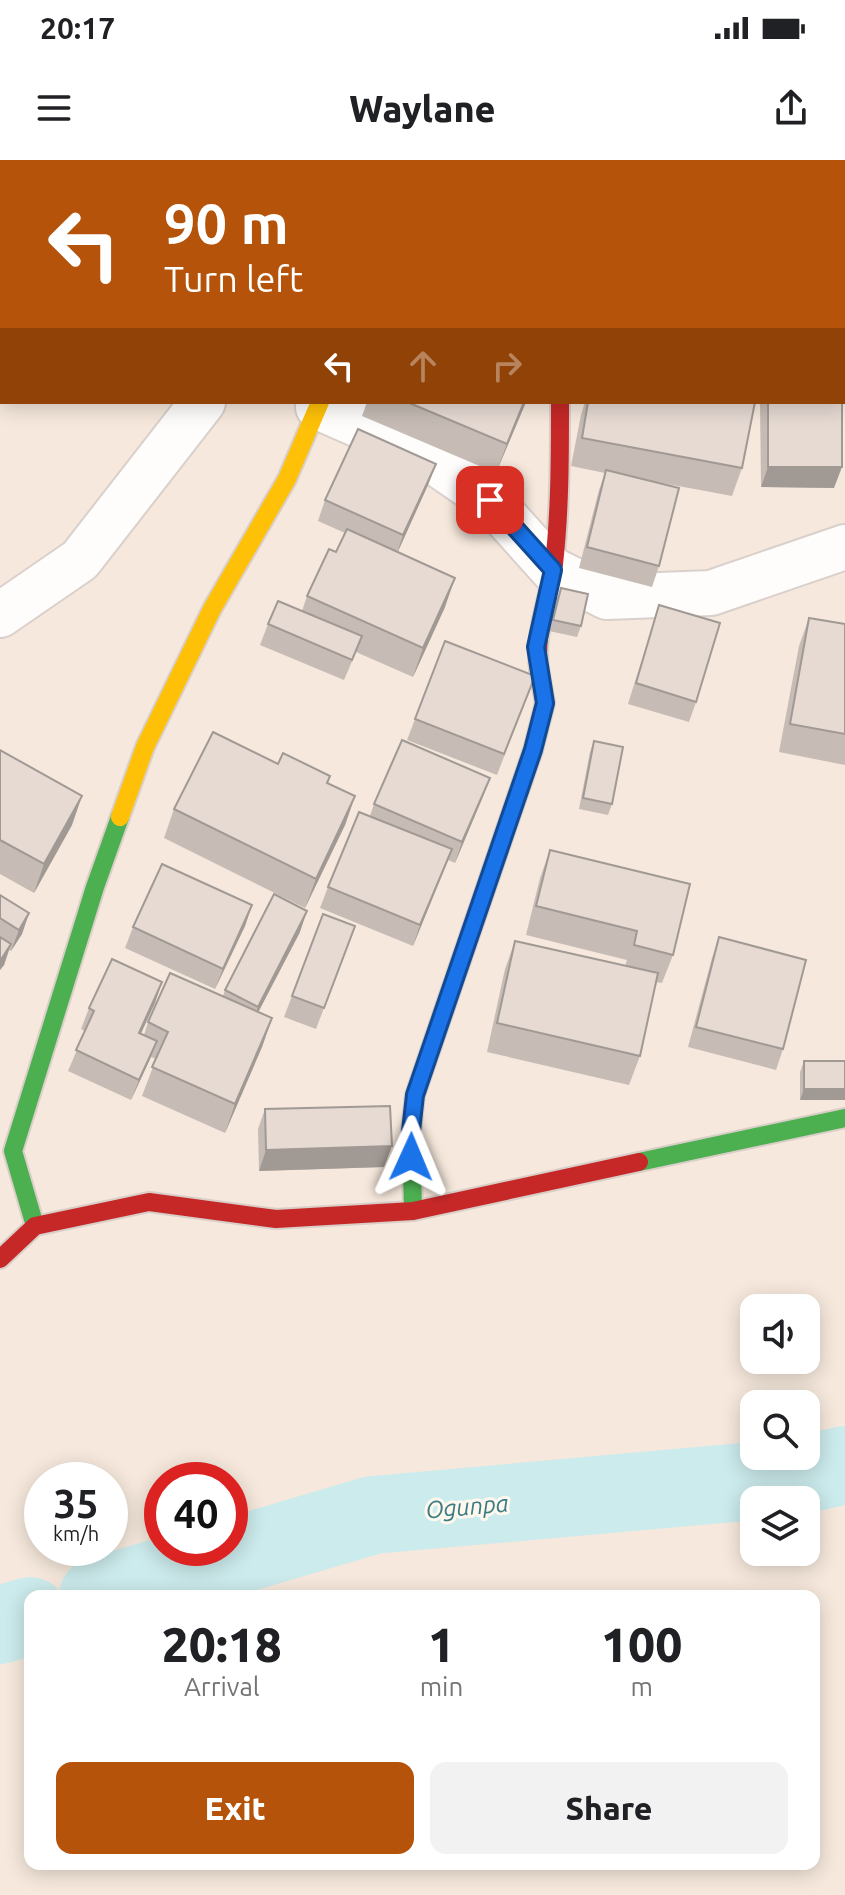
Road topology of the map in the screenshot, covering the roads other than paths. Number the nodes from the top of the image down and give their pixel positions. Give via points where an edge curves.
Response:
1 (201, 404) edge
2 (560, 404) edge
3 (319, 405) edge
4 (845, 547) edge
5 (553, 570) junction
6 (0, 615) edge
7 (845, 1118) edge
8 (413, 1211) junction
9 (35, 1226) junction
10 (0, 1259) edge

1 - 6 street via 80,560
2 - 5 street via 560,508
3 - 5 street via 420,452 490,500
3 - 9 street via 287,479 212,609 145,747 95,887 13,1151
4 - 5 street via 711,593 607,597
5 - 8 street via 536,647 545,703 533,750 415,1095
7 - 8 street
8 - 9 street via 276,1219 149,1202
9 - 10 street

